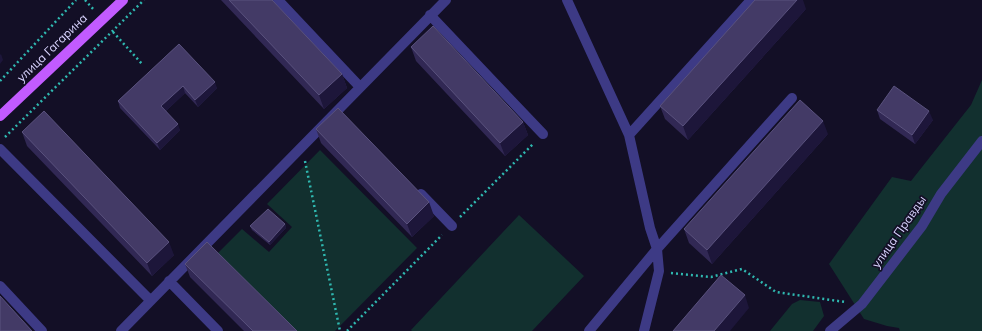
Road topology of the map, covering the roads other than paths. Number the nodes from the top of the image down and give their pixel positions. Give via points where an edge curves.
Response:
1 (123, 0) edge
2 (278, 0) edge
3 (446, 0) edge
4 (567, 0) edge
5 (751, 0) edge
6 (430, 15) junction
7 (360, 87) junction
8 (792, 98) dead end
9 (0, 116) edge
10 (543, 134) dead end
11 (629, 135) junction
12 (982, 141) edge
13 (0, 149) edge
14 (414, 187) edge
15 (452, 226) dead end
16 (657, 248) junction
17 (169, 281) junction
18 (0, 286) edge
19 (150, 300) junction
20 (42, 331) edge
21 (121, 331) edge
22 (218, 331) edge
23 (589, 331) edge
24 (644, 331) edge
25 (830, 331) edge

1 - 9 main road, улица Гагарина
2 - 7 lane
3 - 6 lane
4 - 11 lane
5 - 11 lane
6 - 7 lane
6 - 10 lane
7 - 17 lane via 341,112 302,147
8 - 16 lane
11 - 16 lane
12 - 25 lane, улица Правды via 941,194 922,226 862,304
13 - 19 lane
14 - 15 lane
16 - 23 lane
16 - 24 lane via 659,271
17 - 19 lane
17 - 22 lane
18 - 20 lane
19 - 21 lane

